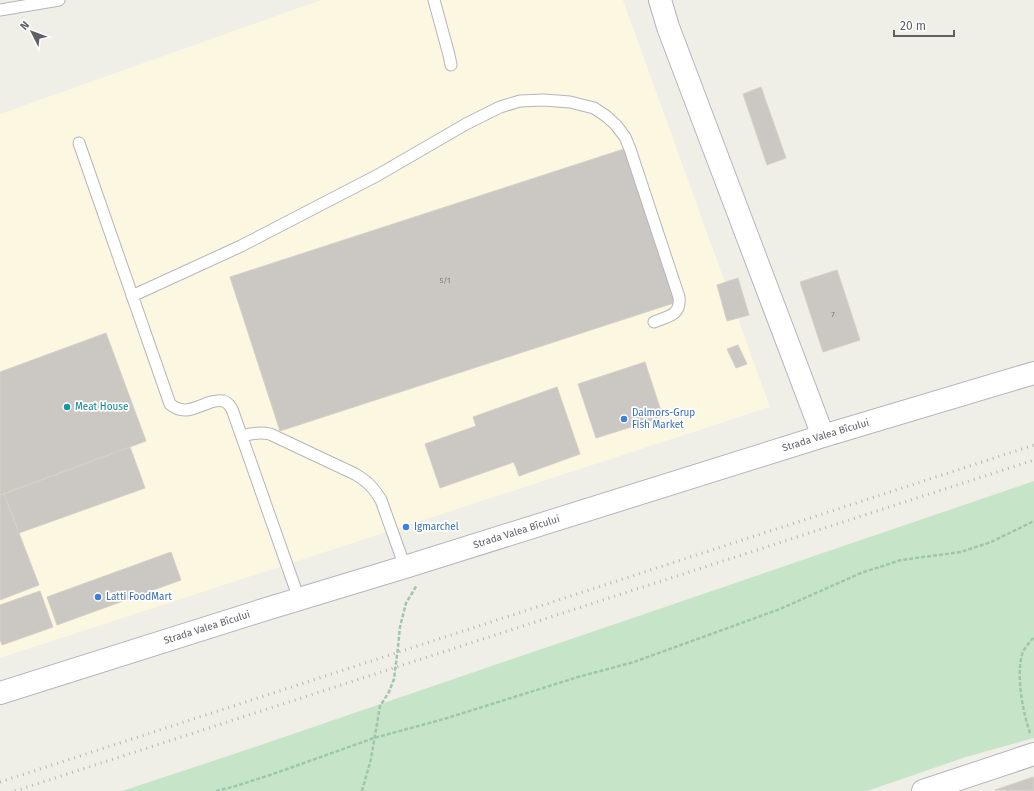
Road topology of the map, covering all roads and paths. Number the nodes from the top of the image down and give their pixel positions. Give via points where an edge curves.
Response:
1 (59, 0) edge
2 (434, 0) edge
3 (660, 0) edge
4 (18, 4) edge
5 (0, 10) edge
6 (451, 66) dead end
7 (79, 143) dead end
8 (132, 296) junction
9 (654, 322) dead end
10 (1034, 373) edge
11 (242, 436) junction
12 (823, 436) junction
13 (1034, 521) edge
14 (437, 557) junction
15 (405, 567) junction
16 (299, 599) junction
17 (1034, 637) edge
18 (0, 693) edge
19 (374, 738) junction
20 (1033, 746) edge
21 (216, 791) edge
22 (362, 791) edge
23 (923, 791) edge

1 - 4 lane
2 - 6 lane
3 - 12 street
4 - 5 lane
7 - 8 lane
8 - 9 lane via 308,212 378,176 500,107 520,101 544,100 570,102 594,108 616,125 625,137 678,297 679,304 675,314
8 - 11 lane via 170,404 185,411 214,401 224,401 232,409
10 - 12 street, Strada Valea Bîcului
11 - 15 lane via 252,433 270,434 366,480 381,500
11 - 16 lane
12 - 14 street, Strada Valea Bîcului
13 - 19 path via 991,542 961,552 900,560 861,573 780,609 634,662
14 - 15 street, Strada Valea Bîcului
14 - 19 path via 406,602 400,627 394,679 380,706
15 - 16 street, Strada Valea Bîcului
16 - 18 street, Strada Valea Bîcului
17 - 20 path via 1022,654 1019,672 1022,700
19 - 21 path via 273,774
19 - 22 path
20 - 23 street

